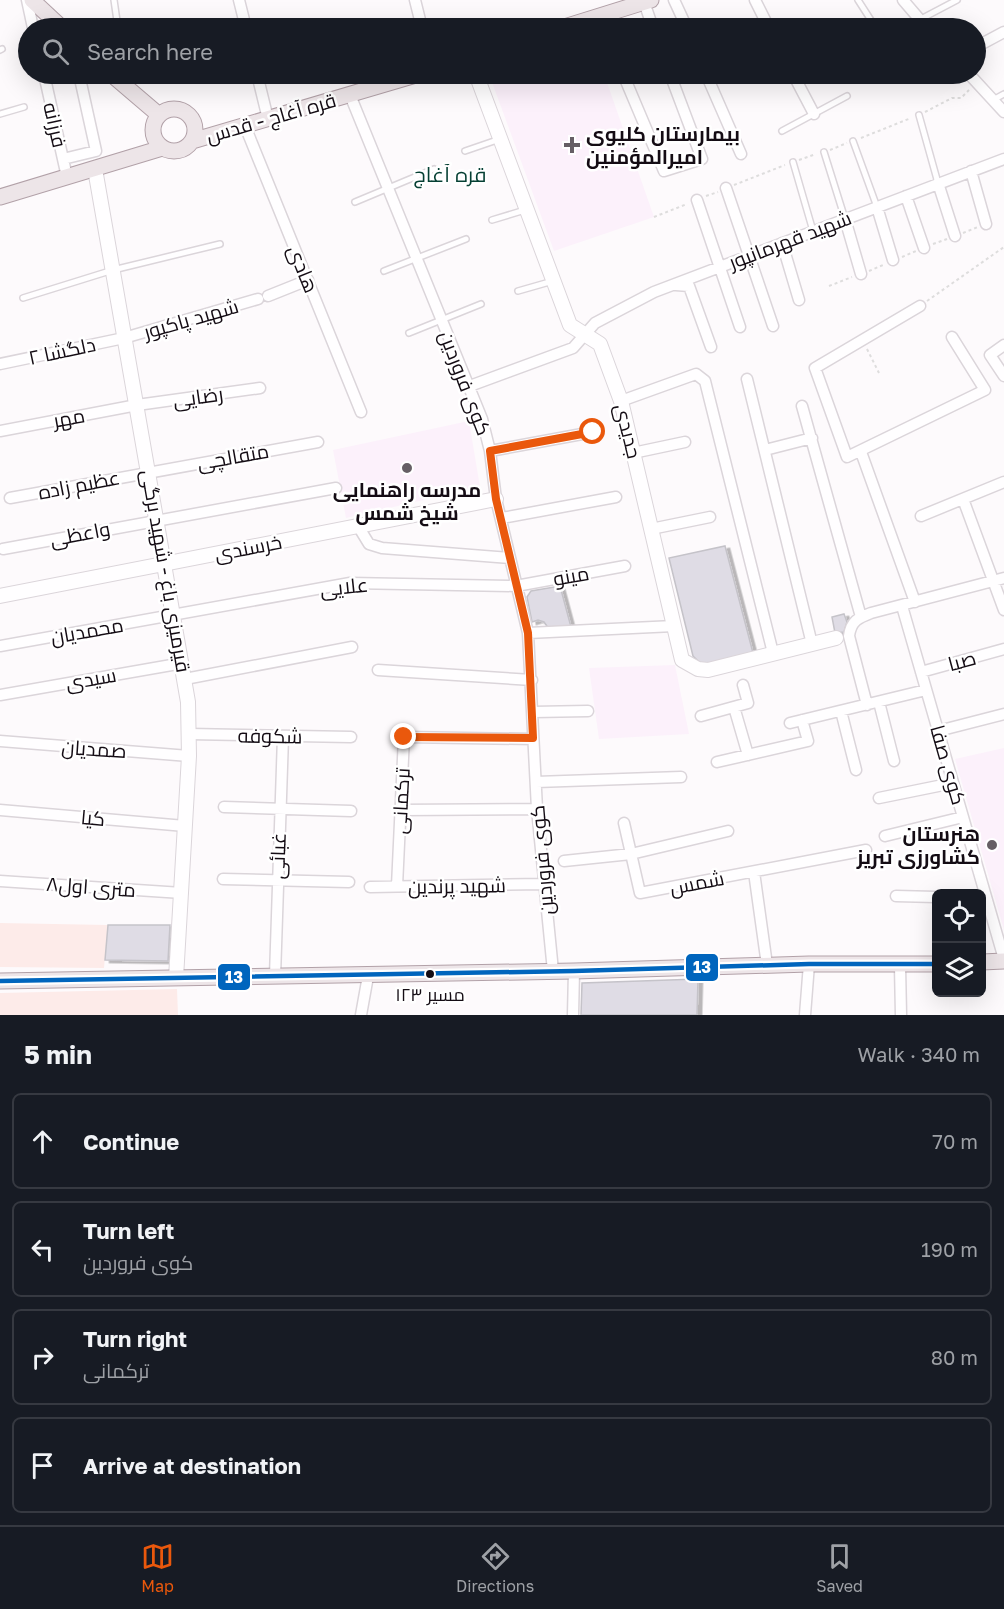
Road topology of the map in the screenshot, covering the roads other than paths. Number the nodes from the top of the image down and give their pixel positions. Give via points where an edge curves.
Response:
1 (27, 0) edge
2 (32, 0) edge
3 (114, 0) edge
4 (239, 0) edge
5 (415, 0) edge
6 (674, 0) edge
7 (754, 0) edge
8 (858, 0) edge
9 (903, 0) edge
10 (957, 0) edge
11 (648, 1) edge
12 (622, 4) edge
13 (31, 18) edge
14 (52, 18) edge
15 (117, 18) edge
16 (244, 18) edge
17 (420, 18) edge
18 (607, 18) edge
19 (651, 18) edge
20 (682, 18) edge
21 (764, 18) edge
22 (870, 18) edge
23 (918, 18) edge
24 (932, 18) edge
25 (1004, 32) edge
26 (986, 41) edge
27 (46, 84) edge
28 (81, 84) edge
29 (122, 84) edge
30 (128, 84) edge
31 (259, 84) edge
32 (386, 84) edge
33 (480, 84) edge
34 (627, 84) edge
35 (674, 84) edge
36 (710, 84) edge
37 (798, 84) edge
38 (978, 84) edge
39 (129, 91) junction
40 (1004, 93) edge
41 (350, 95) junction
42 (848, 96) dead end
43 (993, 100) junction
44 (24, 107) dead end
45 (1004, 112) edge
46 (0, 114) edge
47 (814, 114) junction
48 (159, 115) junction
49 (919, 115) dead end
50 (268, 119) junction
51 (245, 126) junction
52 (782, 131) dead end
53 (501, 139) junction
54 (192, 141) junction
55 (853, 141) dead end
56 (162, 147) junction
57 (465, 151) dead end
58 (824, 152) dead end
59 (741, 154) dead end
60 (63, 159) junction
61 (1004, 159) edge
62 (793, 162) dead end
63 (95, 169) junction
64 (434, 169) dead end
65 (971, 171) junction
66 (67, 177) junction
67 (939, 183) junction
68 (389, 188) junction
69 (726, 188) dead end
70 (906, 196) junction
71 (0, 197) edge
72 (697, 200) dead end
73 (355, 202) dead end
74 (877, 207) junction
75 (527, 210) junction
76 (845, 219) junction
77 (492, 220) dead end
78 (986, 224) road end
79 (813, 231) junction
80 (955, 236) road end
81 (466, 239) dead end
82 (782, 243) junction
83 (220, 244) dead end
84 (924, 248) road end
85 (751, 255) junction
86 (416, 258) junction
87 (893, 260) road end
88 (720, 267) junction
89 (112, 270) junction
90 (384, 271) dead end
91 (861, 274) road end
92 (308, 280) junction
93 (554, 280) junction
94 (672, 285) junction
95 (518, 291) dead end
96 (23, 298) dead end
97 (799, 300) dead end
98 (481, 304) dead end
99 (920, 306) road end
100 (440, 320) junction
101 (773, 326) dead end
102 (740, 327) dead end
103 (409, 333) dead end
104 (585, 334) junction
105 (952, 337) dead end
106 (124, 338) junction
107 (1004, 345) edge
108 (711, 347) dead end
109 (0, 364) edge
110 (1004, 376) edge
111 (747, 379) dead end
112 (467, 387) junction
113 (260, 388) dead end
114 (621, 401) junction
115 (137, 405) junction
116 (802, 406) dead end
117 (361, 412) dead end
118 (0, 430) edge
119 (593, 432) dead end
120 (812, 438) junction
121 (318, 442) dead end
122 (685, 442) dead end
123 (765, 450) junction
124 (490, 451) junction
125 (861, 452) junction
126 (633, 453) junction
127 (149, 472) junction
128 (1004, 482) edge
129 (336, 488) dead end
130 (10, 498) dead end
131 (616, 498) dead end
132 (496, 499) junction
133 (963, 499) junction
134 (921, 516) dead end
135 (710, 517) dead end
136 (502, 518) junction
137 (156, 520) junction
138 (358, 526) junction
139 (651, 529) junction
140 (3, 549) dead end
141 (510, 558) junction
142 (165, 564) junction
143 (625, 566) dead end
144 (999, 579) edge
145 (516, 586) junction
146 (0, 596) edge
147 (915, 602) junction
148 (902, 606) junction
149 (1004, 610) edge
150 (866, 615) junction
151 (174, 616) junction
152 (674, 626) junction
153 (528, 633) junction
154 (842, 637) junction
155 (812, 644) junction
156 (0, 646) edge
157 (352, 647) dead end
158 (1004, 649) edge
159 (773, 653) junction
160 (183, 663) junction
161 (378, 670) dead end
162 (921, 672) junction
163 (185, 679) junction
164 (532, 680) junction
165 (743, 685) dead end
166 (926, 690) junction
167 (0, 695) edge
168 (879, 702) junction
169 (867, 705) junction
170 (734, 707) junction
171 (588, 711) dead end
172 (841, 711) junction
173 (533, 712) junction
174 (1004, 714) edge
175 (701, 716) dead end
176 (802, 720) junction
177 (790, 723) dead end
178 (938, 731) junction
179 (189, 734) junction
180 (283, 737) junction
181 (351, 737) dead end
182 (533, 738) junction
183 (0, 741) edge
184 (748, 755) junction
185 (189, 756) junction
186 (894, 761) dead end
187 (717, 762) dead end
188 (856, 770) dead end
189 (681, 777) dead end
190 (536, 782) junction
191 (953, 783) junction
192 (879, 798) dead end
193 (224, 807) dead end
194 (280, 809) junction
195 (537, 809) junction
196 (0, 810) edge
197 (400, 810) junction
198 (351, 811) dead end
199 (963, 817) junction
200 (624, 823) dead end
201 (185, 826) junction
202 (728, 831) dead end
203 (885, 836) dead end
204 (866, 850) dead end
205 (631, 854) junction
206 (564, 861) dead end
207 (754, 872) junction
208 (223, 879) dead end
209 (277, 880) junction
210 (0, 881) edge
211 (349, 882) dead end
212 (544, 884) junction
213 (397, 886) junction
214 (369, 887) dead end
215 (982, 889) edge
216 (182, 893) junction
217 (896, 897) dead end
218 (932, 899) edge
219 (986, 903) edge
220 (1004, 960) edge
221 (986, 962) edge
222 (809, 964) junction
223 (932, 964) edge
224 (767, 965) junction
225 (900, 966) junction
226 (553, 971) junction
227 (574, 971) junction
228 (369, 975) junction
229 (275, 976) junction
230 (176, 978) junction
231 (0, 981) edge
232 (361, 1015) edge
233 (573, 1015) edge
234 (806, 1015) edge
235 (901, 1015) edge

1 - 13 street
2 - 14 main road
3 - 15 lane
4 - 16 street
5 - 17 street
6 - 20 street
7 - 21 street
8 - 22 lane
9 - 23 street
10 - 24 lane
11 - 12 main road
11 - 19 street
12 - 18 main road
25 - 26 street
27 - 60 street, فرزانه
28 - 60 street via 96,151
29 - 39 main road
30 - 39 lane
31 - 50 street
32 - 41 main road, قره آغاج - قدس
33 - 53 street, جدیدی
34 - 35 street via 664,171 702,159
36 - 59 street
37 - 47 street
38 - 43 street
39 - 48 main road
40 - 43 lane
41 - 50 main road, قره آغاج - قدس
41 - 68 street, کوی فروردین
42 - 47 lane
43 - 45 street
44 - 46 lane
47 - 52 lane
48 - 54 main road via 170,109 183,111 192,118
48 - 56 main road via 153,126 154,138
49 - 67 lane
50 - 51 main road, قره آغاج - قدس
51 - 54 main road, قره آغاج - قدس
51 - 92 street, هادی
53 - 57 lane
53 - 75 street, جدیدی
54 - 56 main road via 173,151
55 - 74 lane
56 - 63 main road
58 - 76 lane
60 - 66 street, فرزانه
61 - 65 street, شهید قهرمانپور
62 - 79 lane
63 - 66 main road
63 - 89 street, قیرمیزی باغ - شهید برگی
64 - 68 lane
65 - 67 street, شهید قهرمانپور
65 - 78 street
66 - 71 main road
67 - 70 street, شهید قهرمانپور
67 - 80 street
68 - 73 lane
68 - 86 street, کوی فروردین
69 - 85 street
70 - 74 street, شهید قهرمانپور
70 - 84 street
72 - 88 street
74 - 76 street, شهید قهرمانپور
74 - 87 street
75 - 77 lane
75 - 93 street, جدیدی
76 - 79 street, شهید قهرمانپور
76 - 91 street
79 - 82 street, شهید قهرمانپور
81 - 86 lane
82 - 85 street, شهید قهرمانپور
82 - 97 street
83 - 89 lane
85 - 88 street, شهید قهرمانپور
85 - 101 street
86 - 90 lane
86 - 100 street, کوی فروردین
88 - 94 street, شهید قهرمانپور
88 - 102 street
89 - 96 lane
89 - 106 street, قیرمیزی باغ - شهید برگی
92 - 106 street, شهید پاکپور via 263,298
92 - 117 street, هادی
93 - 95 lane
93 - 104 street, جدیدی via 570,325
94 - 104 street, شهید قهرمانپور via 595,323
94 - 108 street via 689,286
98 - 100 lane
99 - 125 street via 815,368 847,457
100 - 103 lane
100 - 112 street, کوی فروردین
104 - 112 street, شهید قهرمانپور via 573,348
104 - 114 street, جدیدی via 600,344
105 - 125 street via 985,390
106 - 109 street, دلگشا ۲
106 - 115 street, قیرمیزی باغ - شهید برگی
107 - 110 street via 990,356
111 - 123 street
112 - 124 street, کوی فروردین via 482,418
113 - 115 street, رضایی
114 - 126 street, جدیدی
114 - 159 street via 696,374 705,381
115 - 118 street, مهر
115 - 127 street, قیرمیزی باغ - شهید برگی
116 - 120 street
119 - 124 street
120 - 123 street
120 - 150 street
121 - 127 street, متقالچی
122 - 126 street
123 - 155 street
124 - 132 street, کوی فروردین
125 - 147 street
126 - 139 street, جدیدی
127 - 130 street, عظیم زاده
127 - 137 street, قیرمیزی باغ - شهید برگی
128 - 133 street
129 - 137 street, واعظی
131 - 136 street
132 - 136 street, کوی فروردین
132 - 138 street, خرسندی
133 - 134 street
133 - 144 street
135 - 139 street
136 - 141 street, کوی فروردین
137 - 140 street, واعظی
137 - 142 street, قیرمیزی باغ - شهید برگی
138 - 141 street via 369,544 381,548
138 - 142 street, خرسندی
139 - 152 street, جدیدی
141 - 145 street, کوی فروردین
142 - 146 street, خرسندی
142 - 151 street, قیرمیزی باغ - شهید برگی
143 - 145 street, مینو
144 - 147 street
144 - 149 street
145 - 151 street, علایی via 350,583
145 - 153 street, کوی فروردین
147 - 148 street
148 - 150 street
148 - 162 street, کوی صفا
150 - 154 street
151 - 156 street, محمدیان
151 - 160 street, قیرمیزی باغ - شهید برگی
152 - 153 street
152 - 159 street, جدیدی via 682,660 698,669 708,670
153 - 164 street, کوی فروردین
154 - 155 street, جدیدی
154 - 169 street
155 - 159 street, جدیدی
157 - 163 street
158 - 162 street, صبا
160 - 163 street, قیرمیزی باغ - شهید برگی
160 - 167 street, سیدی
161 - 164 street
162 - 166 street, کوی صفا
163 - 179 street, قیرمیزی باغ - شهید برگی
164 - 173 street, کوی فروردین
165 - 170 street via 748,703
166 - 168 street
166 - 178 street, کوی صفا
168 - 169 street
168 - 186 street
169 - 172 street
170 - 175 street
170 - 184 street
171 - 173 street
172 - 176 street
172 - 188 street
173 - 182 street, کوی فروردین
174 - 178 street
176 - 177 street
176 - 184 street via 808,741
178 - 191 street, کوی صفا
179 - 180 street, شکوفه
179 - 185 street, قیرمیزی باغ - شهید برگی
180 - 181 street, شکوفه
180 - 194 street, غبائی
182 - 190 street, کوی فروردین
182 - 197 street, ترکمانی via 404,737
183 - 185 street, صمدیان
184 - 187 street
185 - 201 street, قیرمیزی باغ - شهید برگی
189 - 190 street
190 - 195 street, کوی فروردین
191 - 192 street
191 - 199 street, کوی صفا
193 - 194 street
194 - 198 street
194 - 209 street, غبائی
195 - 197 street
195 - 212 street, کوی فروردین
196 - 201 street, کیا
197 - 213 street, ترکمانی
199 - 203 street
199 - 215 street, کوی صفا
200 - 205 street
201 - 216 street, قیرمیزی باغ - شهید برگی
202 - 205 street
204 - 207 street, شمس
205 - 206 street
205 - 207 street, شمس via 640,893
207 - 224 street
208 - 209 street
209 - 211 street
209 - 229 street, غبائی
210 - 216 street, ۸متری اول
212 - 213 street, شهید پرندین
212 - 226 street, کوی فروردین
213 - 214 street, شهید پرندین
216 - 230 street, قیرمیزی باغ - شهید برگی
217 - 218 street
219 - 220 street, کوی صفا
220 - 221 main road
222 - 224 main road
222 - 225 main road
222 - 234 street
223 - 225 main road
224 - 227 main road
225 - 235 street
226 - 227 main road
226 - 228 main road
227 - 233 street
228 - 229 main road
228 - 232 street
229 - 230 main road
230 - 231 main road

